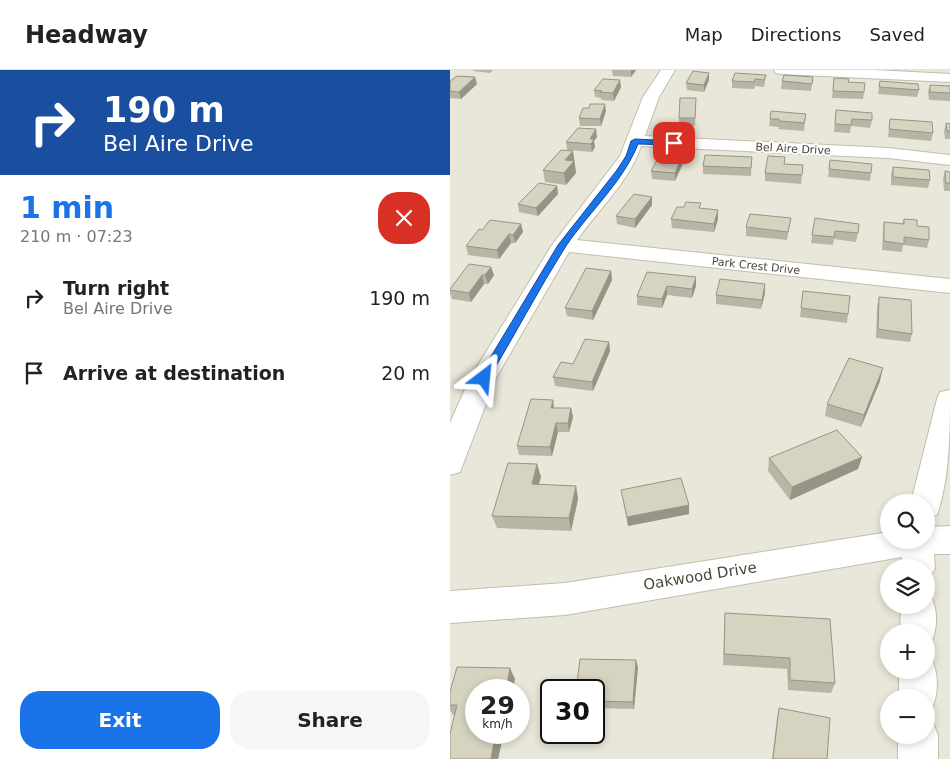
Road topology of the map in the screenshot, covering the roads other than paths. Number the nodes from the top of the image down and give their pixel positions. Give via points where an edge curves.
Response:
1 (668, 70) edge
2 (781, 70) edge
3 (950, 78) edge
4 (635, 141) junction
5 (950, 160) edge
6 (563, 245) junction
7 (950, 286) edge
8 (950, 399) edge
9 (450, 464) edge
10 (929, 494) edge
11 (935, 540) edge
12 (950, 540) edge
13 (880, 546) edge
14 (450, 608) edge
15 (918, 744) edge
16 (918, 759) edge

1 - 4 street via 651,97
2 - 3 street
4 - 5 street, Bel Aire Drive via 888,153
4 - 6 street via 620,171
6 - 7 street, Park Crest Drive
6 - 9 street via 484,378
8 - 10 street
11 - 12 street, Oakwood Drive
13 - 14 street, Oakwood Drive via 565,599
15 - 16 street

